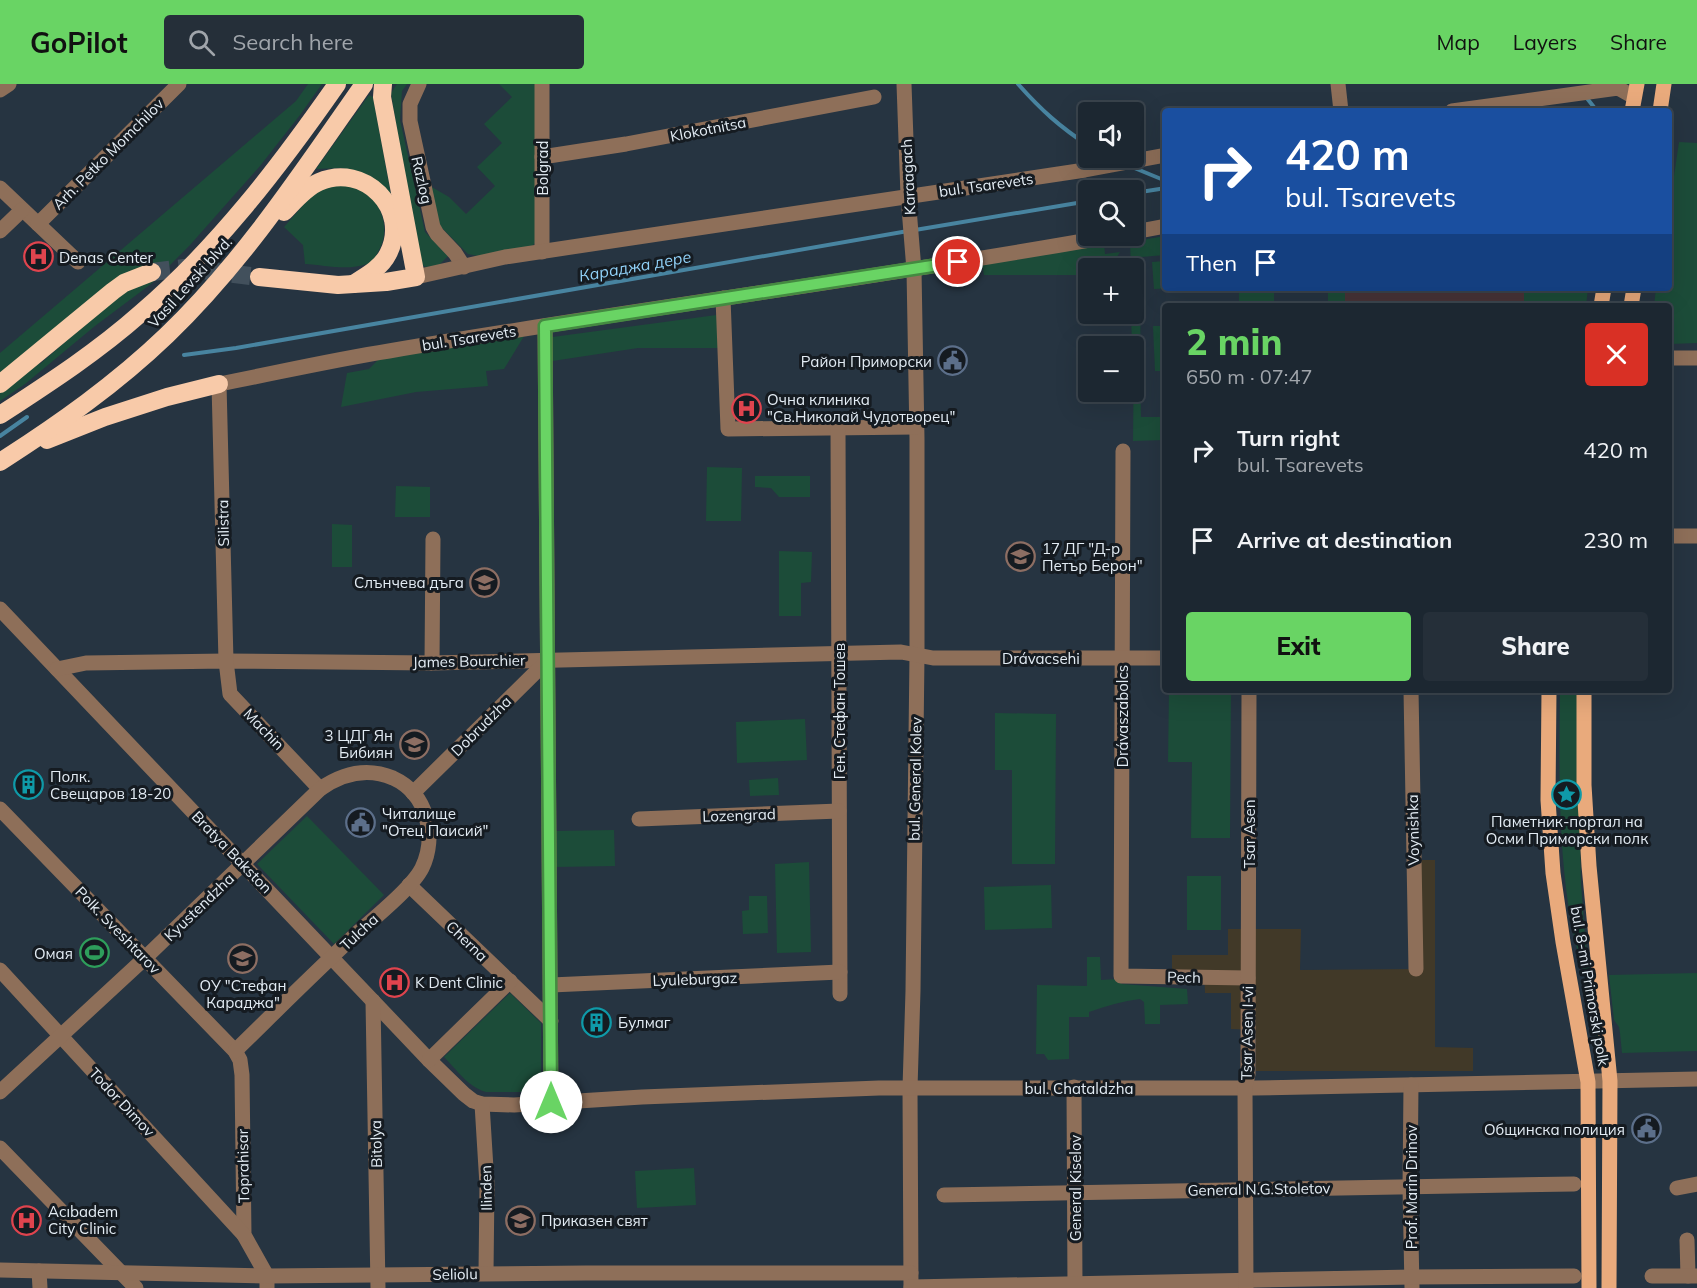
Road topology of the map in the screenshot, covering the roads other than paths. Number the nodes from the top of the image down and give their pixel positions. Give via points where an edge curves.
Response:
1 (9, 84) edge
2 (179, 84) edge
3 (337, 84) edge
4 (364, 84) edge
5 (383, 84) edge
6 (419, 84) edge
7 (542, 84) edge
8 (904, 84) edge
9 (1338, 84) edge
10 (1664, 84) edge
11 (1598, 88) edge
12 (0, 90) edge
13 (1634, 97) edge
14 (874, 98) dead end
15 (1341, 108) edge
16 (1474, 108) edge
17 (1660, 108) edge
18 (1161, 156) edge
19 (542, 157) junction
20 (0, 188) edge
21 (908, 196) junction
22 (22, 210) junction
23 (38, 224) junction
24 (1162, 227) edge
25 (1144, 230) edge
26 (0, 231) edge
27 (1078, 241) edge
28 (244, 251) junction
29 (542, 252) junction
30 (78, 262) dead end
31 (914, 263) junction
32 (464, 267) junction
33 (152, 272) tunnel mouth
34 (259, 277) tunnel mouth
35 (416, 278) junction
36 (351, 285) junction
37 (723, 298) junction
38 (545, 326) junction
39 (1672, 358) edge
40 (1697, 358) edge
41 (0, 384) edge
42 (219, 384) junction
43 (0, 415) edge
44 (838, 427) junction
45 (916, 427) junction
46 (1123, 451) dead end
47 (4, 460) edge
48 (1672, 536) edge
49 (1697, 536) edge
50 (433, 539) dead end
51 (0, 609) edge
52 (839, 654) junction
53 (917, 655) junction
54 (1122, 658) junction
55 (1162, 658) edge
56 (548, 660) junction
57 (226, 661) junction
58 (432, 663) junction
59 (57, 669) junction
60 (1249, 693) edge
61 (1411, 693) edge
62 (1549, 693) edge
63 (1584, 693) edge
64 (320, 789) junction
65 (413, 793) junction
66 (0, 809) edge
67 (839, 811) junction
68 (639, 819) dead end
69 (244, 864) junction
70 (409, 885) junction
71 (332, 957) junction
72 (145, 958) junction
73 (1416, 969) dead end
74 (0, 970) edge
75 (840, 972) junction
76 (1121, 976) joint
77 (1248, 978) junction
78 (510, 981) junction
79 (551, 985) junction
80 (840, 994) dead end
81 (373, 1001) junction
82 (392, 1020) junction
83 (551, 1021) junction
84 (374, 1027) junction
85 (60, 1035) junction
86 (235, 1051) junction
87 (429, 1060) junction
88 (1697, 1079) edge
89 (1610, 1081) junction
90 (1588, 1082) junction
91 (1411, 1085) junction
92 (1074, 1087) junction
93 (910, 1088) junction
94 (1245, 1088) junction
95 (0, 1092) edge
96 (464, 1094) joint
97 (551, 1102) junction
98 (482, 1104) junction
99 (0, 1148) edge
100 (1574, 1184) dead end
101 (1697, 1184) edge
102 (1245, 1188) junction
103 (1410, 1188) junction
104 (1677, 1188) dead end
105 (1075, 1192) junction
106 (944, 1195) dead end
107 (244, 1235) junction
108 (1687, 1240) dead end
109 (0, 1270) edge
110 (39, 1270) junction
111 (121, 1273) junction
112 (486, 1273) junction
113 (1574, 1276) dead end
114 (1652, 1276) dead end
115 (1692, 1276) edge
116 (378, 1281) edge
117 (505, 1281) edge
118 (267, 1282) edge
119 (911, 1283) edge
120 (1412, 1283) edge
121 (1246, 1284) edge
122 (1076, 1286) edge
123 (40, 1288) edge
124 (136, 1288) edge
125 (1589, 1288) edge
126 (1608, 1288) edge

1 - 12 street
2 - 23 street, Arh. Petko Momchilov
3 - 43 highway, Vasil Levski blvd. via 239,214 171,286 98,349
4 - 28 highway, Vasil Levski blvd.
5 - 35 highway via 382,97
6 - 32 street, Razlog via 410,104 410,121 433,227
7 - 19 street, Bolgrad
8 - 21 street, Karaagach
9 - 15 street
10 - 17 main road
11 - 13 street via 1618,88
11 - 16 street
14 - 19 street, Klokotnitsa
18 - 21 street, bul. Tsarevets
19 - 29 street, Bolgrad
20 - 22 street
21 - 29 street, bul. Tsarevets
21 - 31 street, Karaagach
22 - 23 street
22 - 26 street
23 - 30 street
24 - 25 street
27 - 31 street, bul. Tsarevets
28 - 36 highway via 314,184 337,177 357,179 380,194 394,224 394,233 384,260
28 - 47 highway, Vasil Levski blvd. via 185,318 142,358 82,407
29 - 32 street, bul. Tsarevets
31 - 37 street, bul. Tsarevets
31 - 45 street, bul. General Kolev
32 - 35 street, bul. Tsarevets
33 - 41 highway via 113,291
34 - 36 highway
35 - 36 highway
37 - 38 street, bul. Tsarevets
37 - 44 street via 728,429
38 - 42 street, bul. Tsarevets via 387,351
38 - 56 street
39 - 40 street
42 - 47 highway via 105,417
42 - 57 street, Silistra
44 - 45 street
44 - 52 street, Ген. Стефан Тошев
45 - 53 street, bul. General Kolev
46 - 54 street, Drávaszabolcs
48 - 49 street
50 - 58 street
51 - 59 street, Bratya Bakston
52 - 53 street, James Bourchier
52 - 56 street, James Bourchier
52 - 67 street, Ген. Стефан Тошев
53 - 54 street, Drávacsehi
53 - 93 street, bul. General Kolev
54 - 55 street, Drávacsehi
54 - 76 street, Drávaszabolcs
56 - 58 street, James Bourchier
56 - 65 street, Dobrudzha
56 - 79 street
57 - 58 street, James Bourchier
57 - 59 street, James Bourchier via 86,663
57 - 64 street, Machin via 230,694
59 - 69 street, Bratya Bakston
60 - 77 street, Tsar Asen
61 - 73 street, Voynishka
62 - 90 main road, bul. 8-mi Primorski polk via 1548,800 1553,873
63 - 89 main road, bul. 8-mi Primorski polk via 1589,866
64 - 65 street, Kyustendzha via 349,774 373,772 393,778
64 - 69 street, Kyustendzha
65 - 70 street, Tulcha via 428,819 430,837 421,871
66 - 72 street, Polk. Sveshtarov
67 - 68 street, Lozengrad
67 - 75 street, Ген. Стефан Тошев
69 - 71 street, Bratya Bakston
69 - 72 street, Kyustendzha
70 - 71 street, Tulcha
70 - 78 street, Cherna
71 - 81 street, Bratya Bakston
71 - 86 street, Tulcha
72 - 85 street, Kyustendzha
72 - 86 street, Polk. Sveshtarov
74 - 85 street, Todor Dimov
75 - 79 street, Lyuleburgaz
75 - 80 street, Ген. Стефан Тошев
76 - 77 street, Pech
77 - 94 street, Tsar Asen I-vi
78 - 83 street, Cherna
78 - 87 street
79 - 83 street
81 - 82 street, Bratya Bakston
81 - 84 street, Bitolya
82 - 84 street via 381,1019
82 - 87 street, Bratya Bakston
83 - 97 street
84 - 116 street, Bitolya
85 - 95 street, Kyustendzha
85 - 107 street, Todor Dimov
86 - 107 street, Toprahisar via 242,1075
87 - 96 street, Bratya Bakston
88 - 89 street, bul. Chataldzha
89 - 90 street, bul. Chataldzha
89 - 126 main road, bul. 8-mi Primorski polk
90 - 91 street, bul. Chataldzha
90 - 125 main road, bul. 8-mi Primorski polk
91 - 94 street, bul. Chataldzha
91 - 103 street, Prof. Marin Drinov
92 - 93 street, bul. Chataldzha
92 - 94 street, bul. Chataldzha
92 - 105 street, General Kiselov
93 - 97 street, bul. Chataldzha
93 - 119 street, bul. General Kolev
94 - 102 street
96 - 98 street, bul. Chataldzha
97 - 98 street, bul. Chataldzha
98 - 112 street, Ilinden via 487,1185
99 - 111 street
100 - 103 street, General N.G.Stoletov
101 - 104 street
102 - 103 street, General N.G.Stoletov
102 - 105 street, General N.G.Stoletov
102 - 121 street
103 - 120 street, Prof. Marin Drinov
105 - 106 street, General N.G.Stoletov
105 - 122 street, General Kiselov
107 - 118 street, Toprahisar
108 - 115 street
109 - 110 street, Seliolu
110 - 111 street, Seliolu
110 - 123 street
111 - 118 street, Seliolu
111 - 124 street
112 - 116 street, Seliolu
112 - 117 street, Seliolu
113 - 120 street, Seliolu
114 - 115 street
116 - 118 street, Seliolu
117 - 119 street, Seliolu
119 - 122 street, Seliolu
120 - 121 street, Seliolu
121 - 122 street, Seliolu

